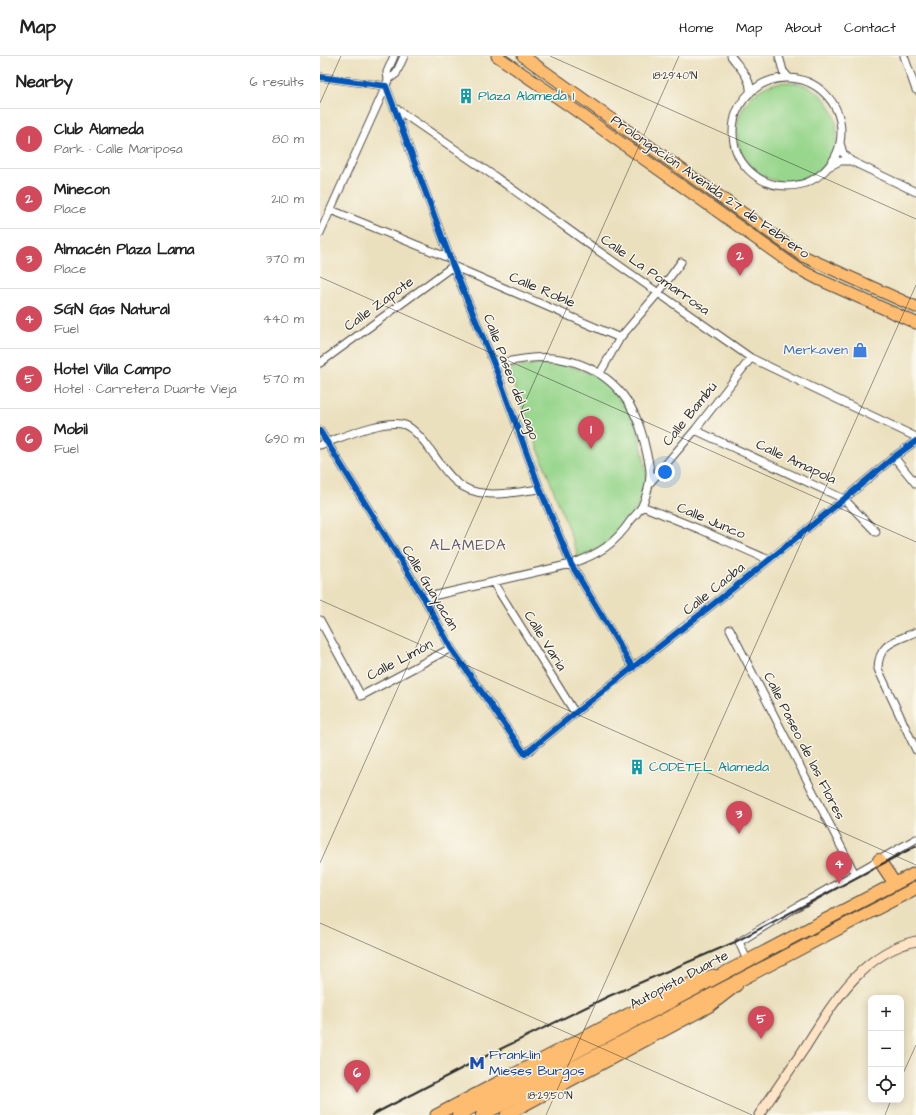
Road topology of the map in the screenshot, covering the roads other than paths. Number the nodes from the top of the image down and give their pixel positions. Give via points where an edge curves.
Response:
1 (394, 56) edge
2 (404, 56) edge
3 (496, 56) edge
4 (523, 56) edge
5 (731, 56) edge
6 (904, 56) edge
7 (779, 58) edge
8 (320, 77) edge
9 (789, 78) junction
10 (747, 79) junction
11 (773, 80) junction
12 (387, 83) junction
13 (762, 85) junction
14 (916, 90) edge
15 (750, 93) junction
16 (395, 108) junction
17 (840, 143) junction
18 (851, 161) junction
19 (830, 166) junction
20 (916, 192) edge
21 (331, 210) junction
22 (320, 233) edge
23 (452, 262) junction
24 (681, 262) dead end
25 (659, 292) junction
26 (916, 307) edge
27 (916, 323) edge
28 (620, 338) junction
29 (751, 358) junction
30 (320, 363) edge
31 (494, 364) junction
32 (600, 373) junction
33 (695, 430) junction
34 (320, 431) edge
35 (916, 436) edge
36 (916, 441) edge
37 (323, 444) edge
38 (894, 457) junction
39 (916, 484) edge
40 (648, 485) junction
41 (540, 489) junction
42 (844, 499) junction
43 (642, 506) junction
44 (876, 532) dead end
45 (769, 560) junction
46 (571, 564) junction
47 (493, 582) junction
48 (424, 598) junction
49 (320, 620) edge
50 (730, 629) dead end
51 (916, 632) edge
52 (451, 648) junction
53 (633, 668) junction
54 (575, 713) junction
55 (916, 750) edge
56 (525, 754) joint
57 (916, 839) edge
58 (879, 860) junction
59 (916, 873) edge
60 (854, 874) junction
61 (895, 884) junction
62 (916, 888) edge
63 (916, 941) edge
64 (747, 960) junction
65 (731, 970) junction
66 (749, 976) junction
67 (684, 1002) junction
68 (440, 1114) edge
69 (458, 1115) edge
70 (482, 1115) edge
71 (506, 1115) edge
72 (759, 1115) edge

1 - 12 street via 387,72
2 - 12 street via 396,74
3 - 27 main road, Prolongación Avenida 27 de Febrero via 798,268
4 - 26 main road, Prolongación Avenida 27 de Febrero via 804,256
5 - 10 street
6 - 14 street
7 - 9 street via 783,71
7 - 11 street
8 - 12 street
9 - 11 street
9 - 17 street via 804,81 818,88 830,99 838,112
10 - 13 street
10 - 15 street
11 - 13 street
12 - 16 street, Calle Paseo del Lago
12 - 21 street
13 - 15 street
15 - 19 street via 740,106 735,121 734,137 737,153 757,178 788,187 804,184 818,177
16 - 23 street, Calle Paseo del Lago
16 - 25 street, Calle La Pomarrosa
17 - 18 street via 843,153
17 - 19 street
18 - 19 street
18 - 20 street
21 - 22 street
21 - 23 street, Calle Roble
23 - 28 street, Calle Roble
23 - 30 street, Calle Zapote
23 - 31 street, Calle Paseo del Lago
24 - 25 street
25 - 28 street
25 - 29 street, Calle La Pomarrosa
28 - 32 street
29 - 33 street, Calle Bambú
29 - 35 street, Calle La Pomarrosa
31 - 32 street via 548,358 566,360
31 - 41 street, Calle Paseo del Lago
32 - 40 street via 614,384 635,414 642,431 650,473
33 - 40 street, Calle Bambú
33 - 42 street, Calle Amapola
34 - 37 street, Calle Guayacán
36 - 38 street, Calle Caoba
37 - 41 street via 389,423 406,425 422,438 447,472 464,488 493,494
37 - 48 street, Calle Guayacán
38 - 39 street
38 - 42 street, Calle Caoba
40 - 43 street
41 - 46 street, Calle Paseo del Lago
42 - 44 street, Calle Amapola
42 - 45 street, Calle Caoba
43 - 45 street, Calle Junco
43 - 46 street via 608,547
45 - 53 street, Calle Caoba
46 - 47 street
46 - 53 street, Calle Paseo del Lago
47 - 48 street
47 - 54 street, Calle Varia
48 - 52 street, Calle Guayacán
49 - 52 street, Calle Limón via 361,696
50 - 60 street, Calle Paseo de las Flores
51 - 55 street via 885,647 879,657 878,669
52 - 56 street, Calle Guayacán
53 - 54 street, Calle Caoba
54 - 56 street, Calle Caoba
57 - 58 street
58 - 60 street
58 - 61 highway
59 - 61 highway, Autopista Duarte
60 - 64 street via 739,942
61 - 64 highway, Autopista Duarte
62 - 66 highway, Autopista Duarte
63 - 72 main road via 886,953 854,979 825,1016
64 - 65 highway, Autopista Duarte
65 - 67 highway, Autopista Duarte
65 - 68 main road via 695,981
66 - 67 highway, Autopista Duarte
66 - 71 main road, Autopista Duarte via 710,1006
67 - 69 highway, Autopista Duarte
67 - 70 highway, Autopista Duarte

